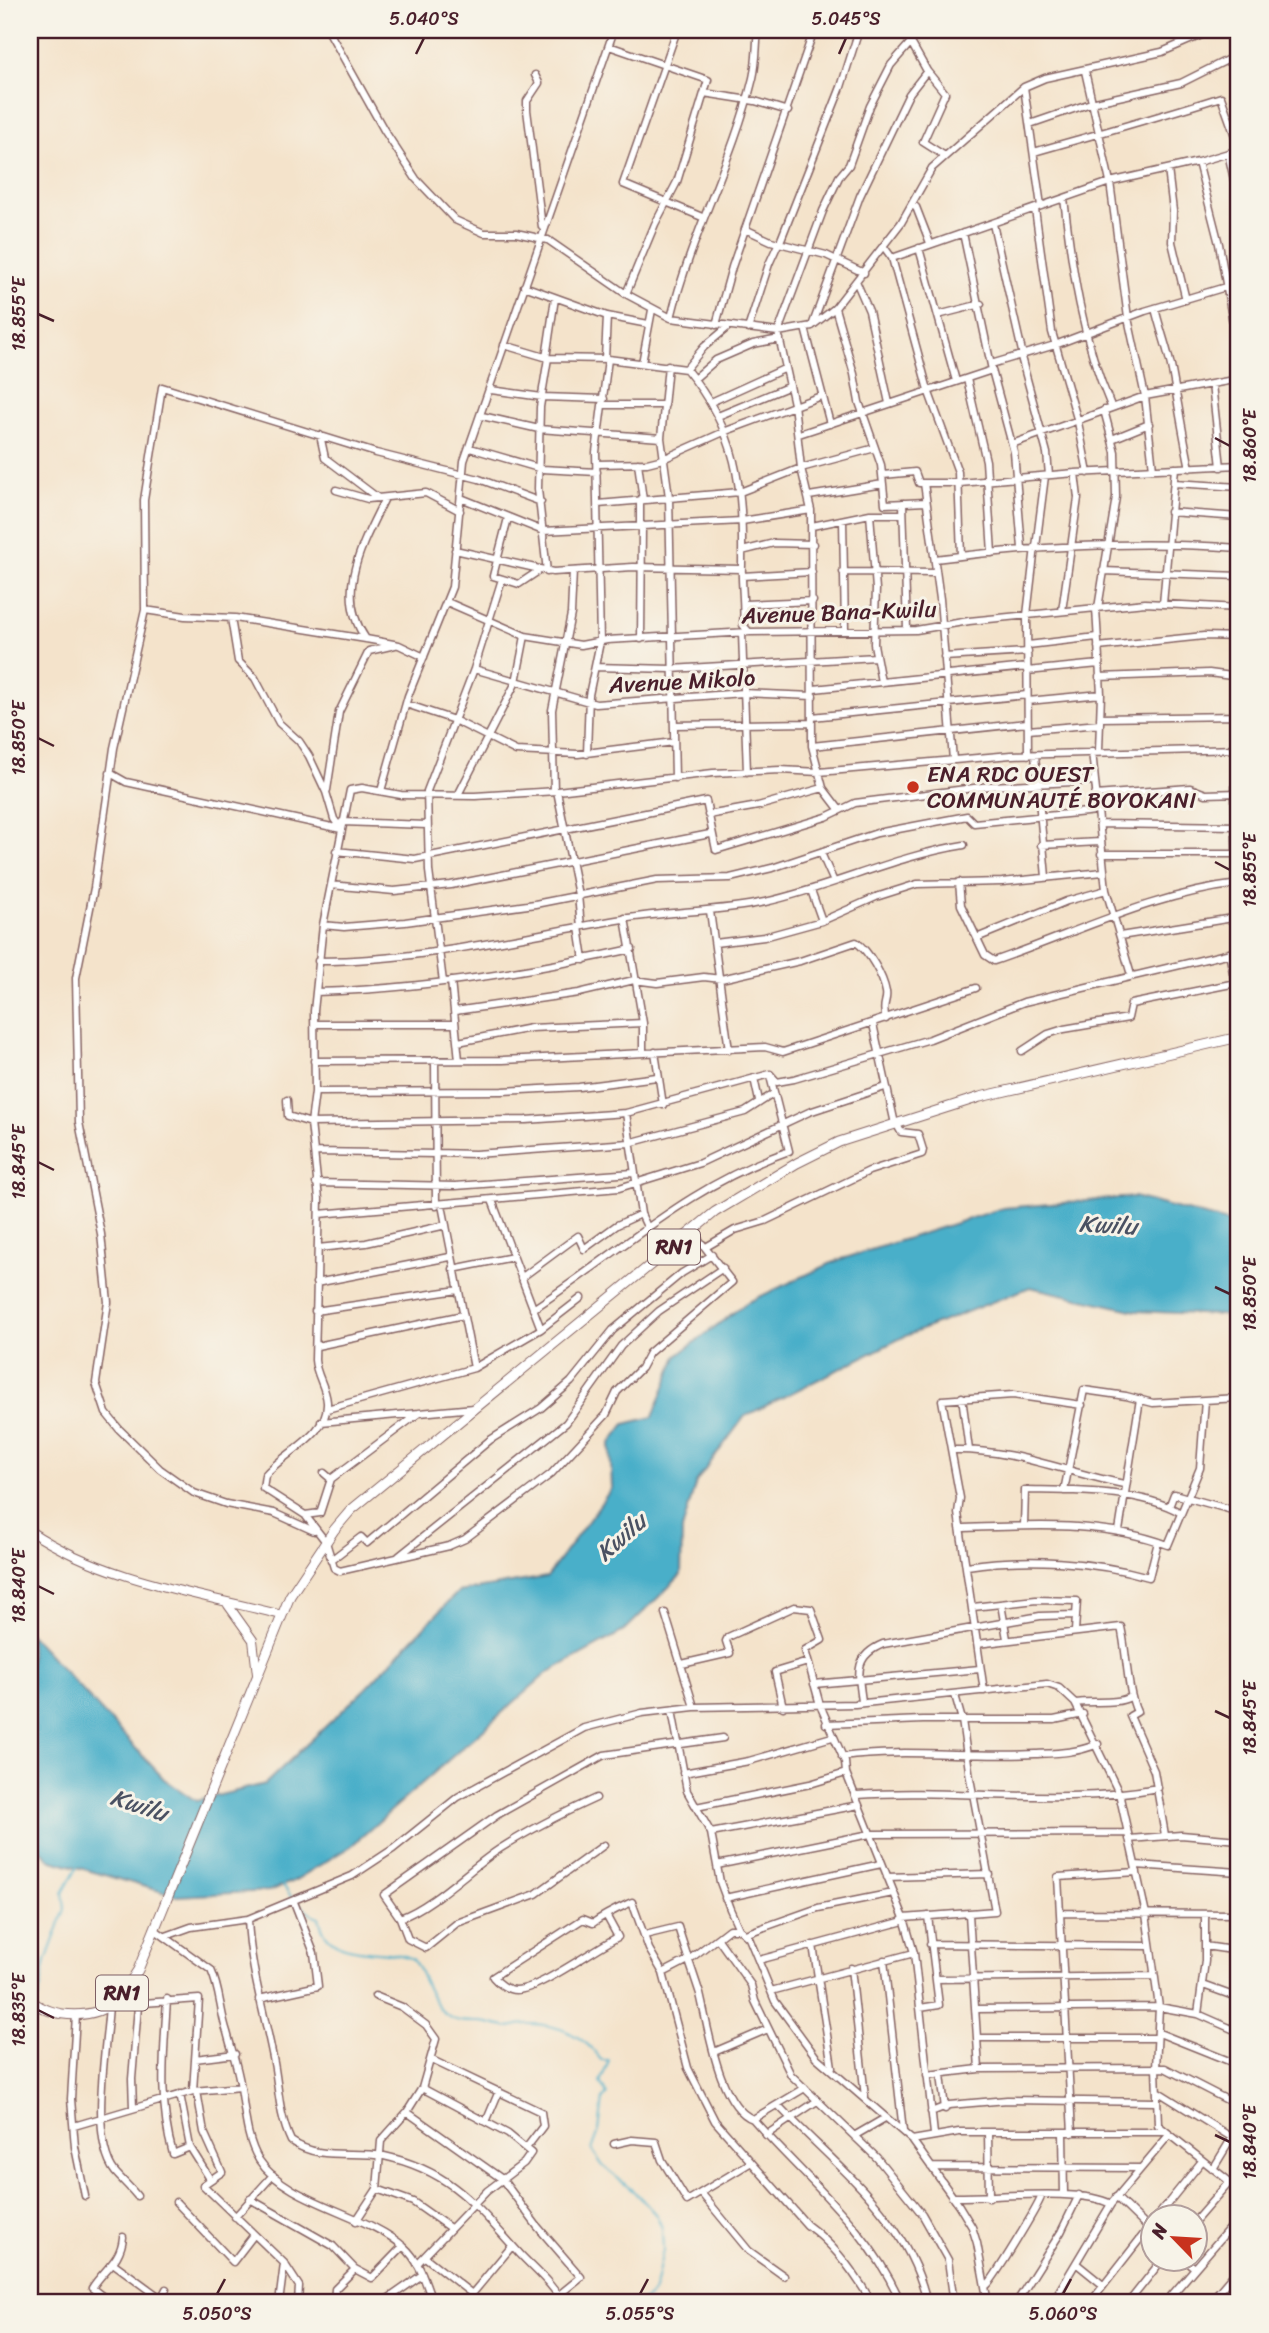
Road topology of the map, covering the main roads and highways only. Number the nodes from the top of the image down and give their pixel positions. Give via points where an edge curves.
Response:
1 (1239, 1037) edge
2 (30, 1531) edge
3 (229, 1605) junction
4 (282, 1615) junction
5 (256, 1678) junction
6 (30, 2000) edge

1 - 4 highway, RN1 via 980,1097 839,1142 715,1212 368,1494 326,1542
2 - 3 main road via 77,1556
3 - 4 main road
3 - 5 main road via 253,1640
4 - 5 highway, RN1
5 - 6 highway, RN1 via 138,1970 109,2005 76,2015 40,2008

